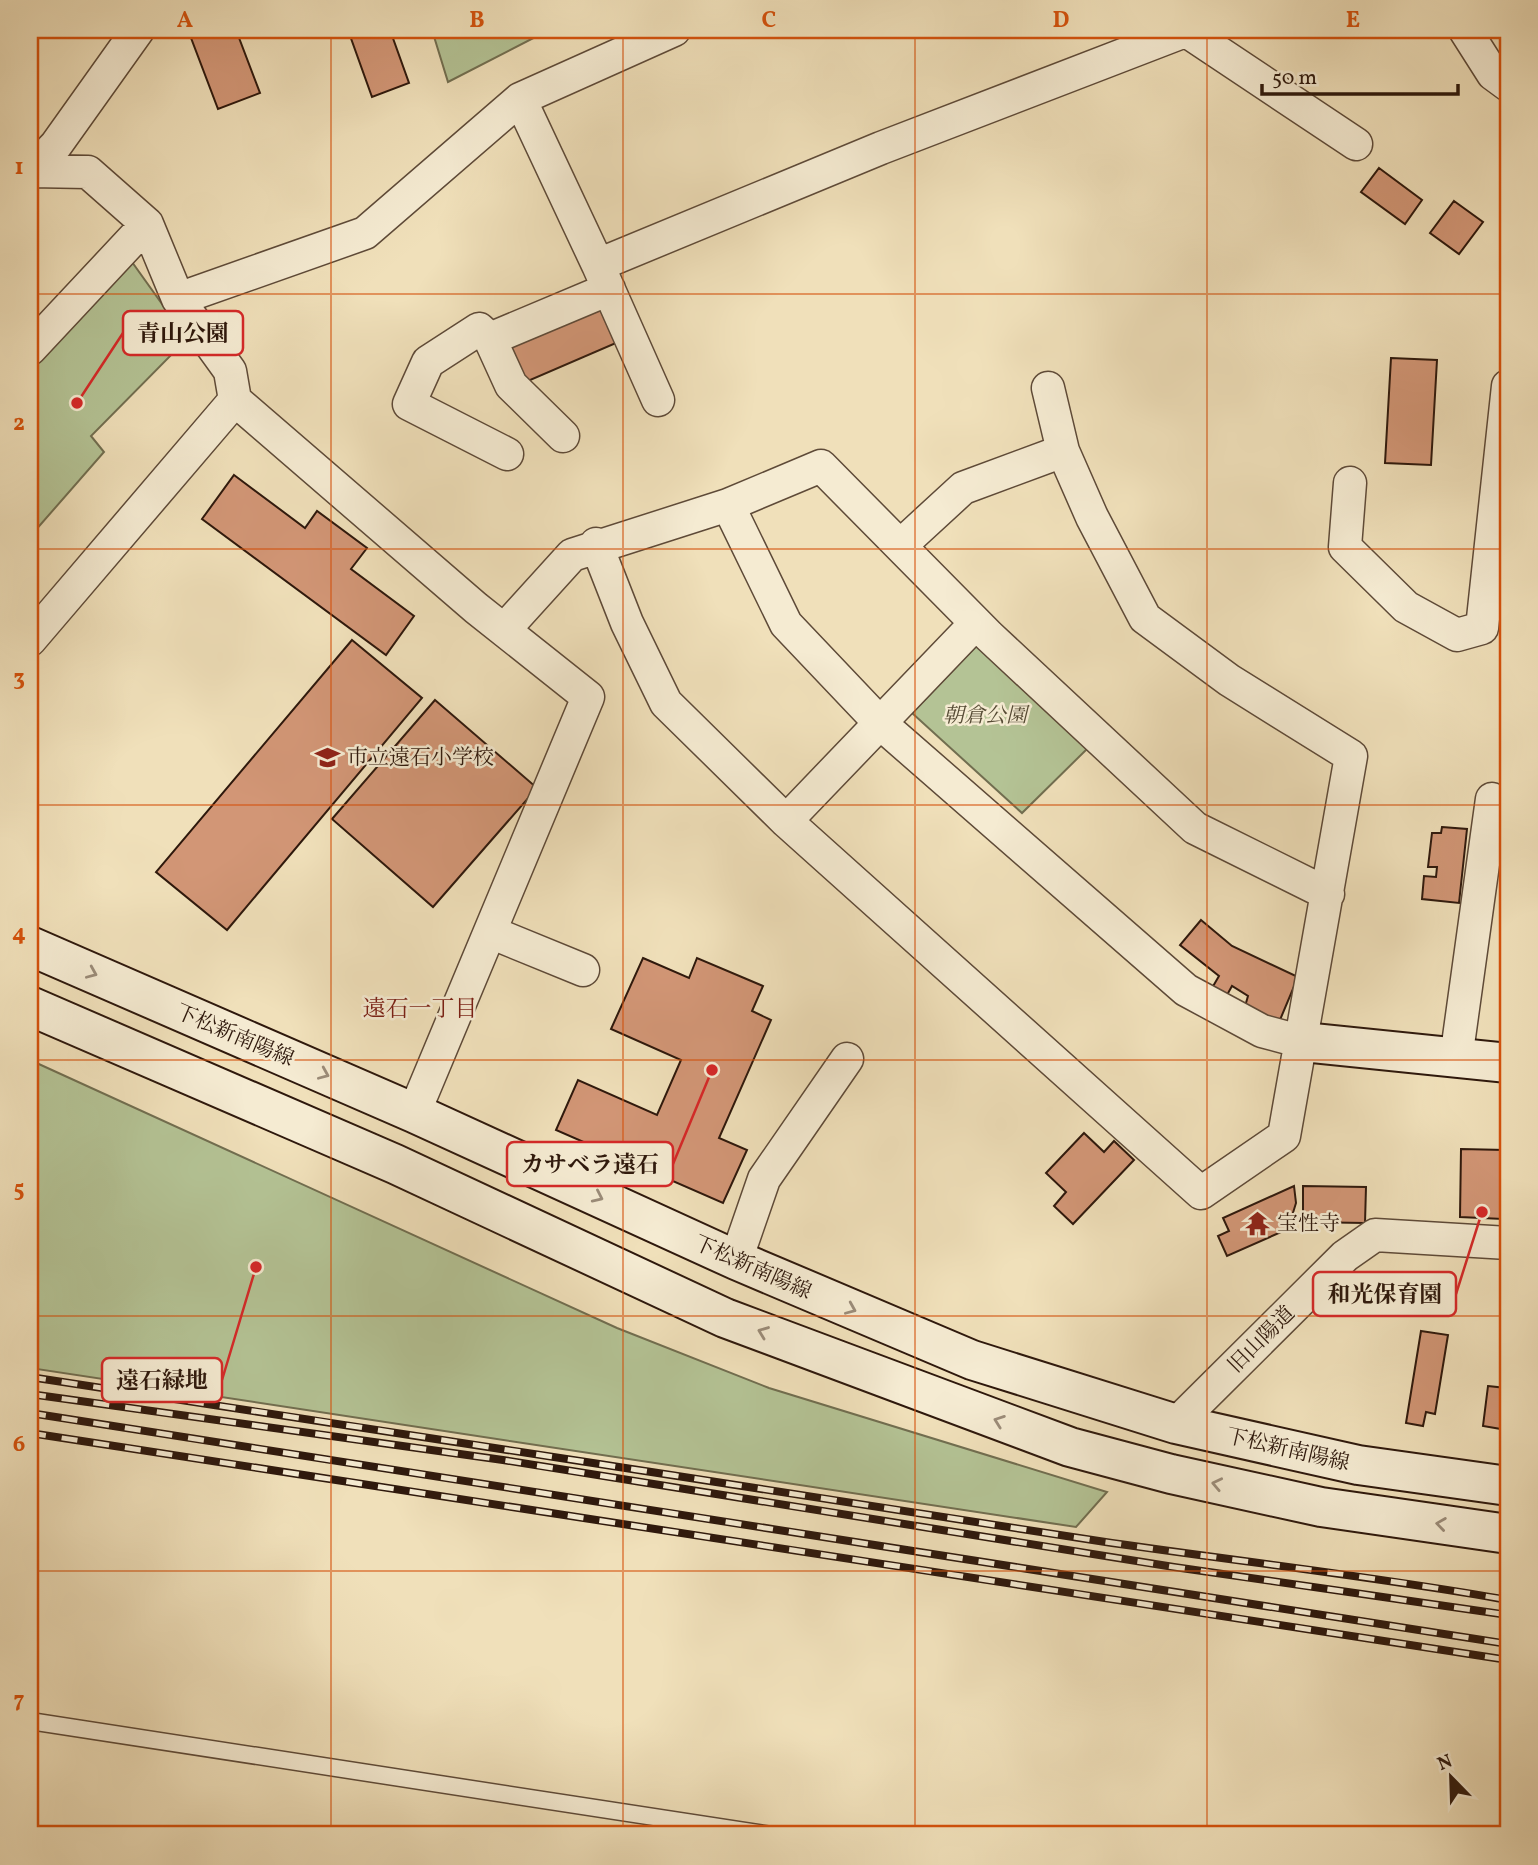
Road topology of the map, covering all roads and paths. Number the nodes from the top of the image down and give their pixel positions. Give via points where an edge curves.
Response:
1 (138, 30) edge
2 (674, 30) edge
3 (1465, 30) edge
4 (1185, 31) edge
5 (1508, 85) edge
6 (520, 99) junction
7 (1356, 144) dead end
8 (30, 171) edge
9 (147, 224) junction
10 (603, 277) junction
11 (178, 299) junction
12 (490, 339) junction
13 (30, 349) edge
14 (1508, 386) edge
15 (1048, 388) dead end
16 (235, 400) junction
17 (658, 400) dead end
18 (563, 436) dead end
19 (1063, 451) junction
20 (507, 454) dead end
21 (1350, 483) dead end
22 (728, 505) junction
23 (1502, 508) edge
24 (597, 545) junction
25 (901, 546) junction
26 (976, 623) junction
27 (504, 630) junction
28 (30, 640) edge
29 (880, 723) junction
30 (1492, 799) dead end
31 (786, 821) junction
32 (1328, 894) junction
33 (490, 932) junction
34 (30, 946) edge
35 (583, 970) dead end
36 (30, 1006) edge
37 (1303, 1042) junction
38 (846, 1059) dead end
39 (1456, 1059) junction
40 (1508, 1063) edge
41 (414, 1113) junction
42 (1508, 1243) edge
43 (736, 1260) junction
44 (1176, 1424) junction
45 (1508, 1486) edge
46 (1508, 1534) edge
47 (30, 1721) edge
48 (771, 1835) edge

1 - 8 street via 56,145
2 - 6 street
3 - 5 street via 1493,74
4 - 7 street
4 - 10 street via 881,148
6 - 10 street
6 - 11 street via 365,233
8 - 9 street via 88,172
9 - 11 street
9 - 13 street
10 - 12 street
10 - 17 street
11 - 16 street via 230,371
12 - 18 street via 511,385
12 - 20 street via 479,329 428,362 409,404
14 - 23 street
15 - 19 street
16 - 27 street
16 - 28 street
19 - 25 street via 963,488
19 - 32 street via 1145,618 1229,680 1351,755
21 - 23 street via 1345,547 1406,607 1457,635 1482,628
22 - 24 street
22 - 25 street via 821,466
22 - 29 street via 786,624
24 - 27 street via 572,555
24 - 31 street via 627,624 666,702
25 - 26 street
26 - 29 street
26 - 32 street via 1195,828
27 - 33 street via 588,697
29 - 31 street
29 - 37 street via 1186,990 1262,1031
30 - 39 street
31 - 37 street via 1201,1192 1284,1136
32 - 37 street
33 - 35 street
33 - 41 street
34 -> 41 main road, 下松新南陽線
46 -> 36 main road via 1321,1507 1070,1447 725,1318 395,1164
37 - 39 main road
38 - 43 street via 764,1179
39 - 40 main road
41 -> 43 main road, 下松新南陽線
42 - 44 street, 旧山陽道 via 1374,1235 1345,1256
43 -> 44 main road, 下松新南陽線 via 972,1360
44 - 45 main road, 下松新南陽線 via 1358,1465
47 - 48 lane

